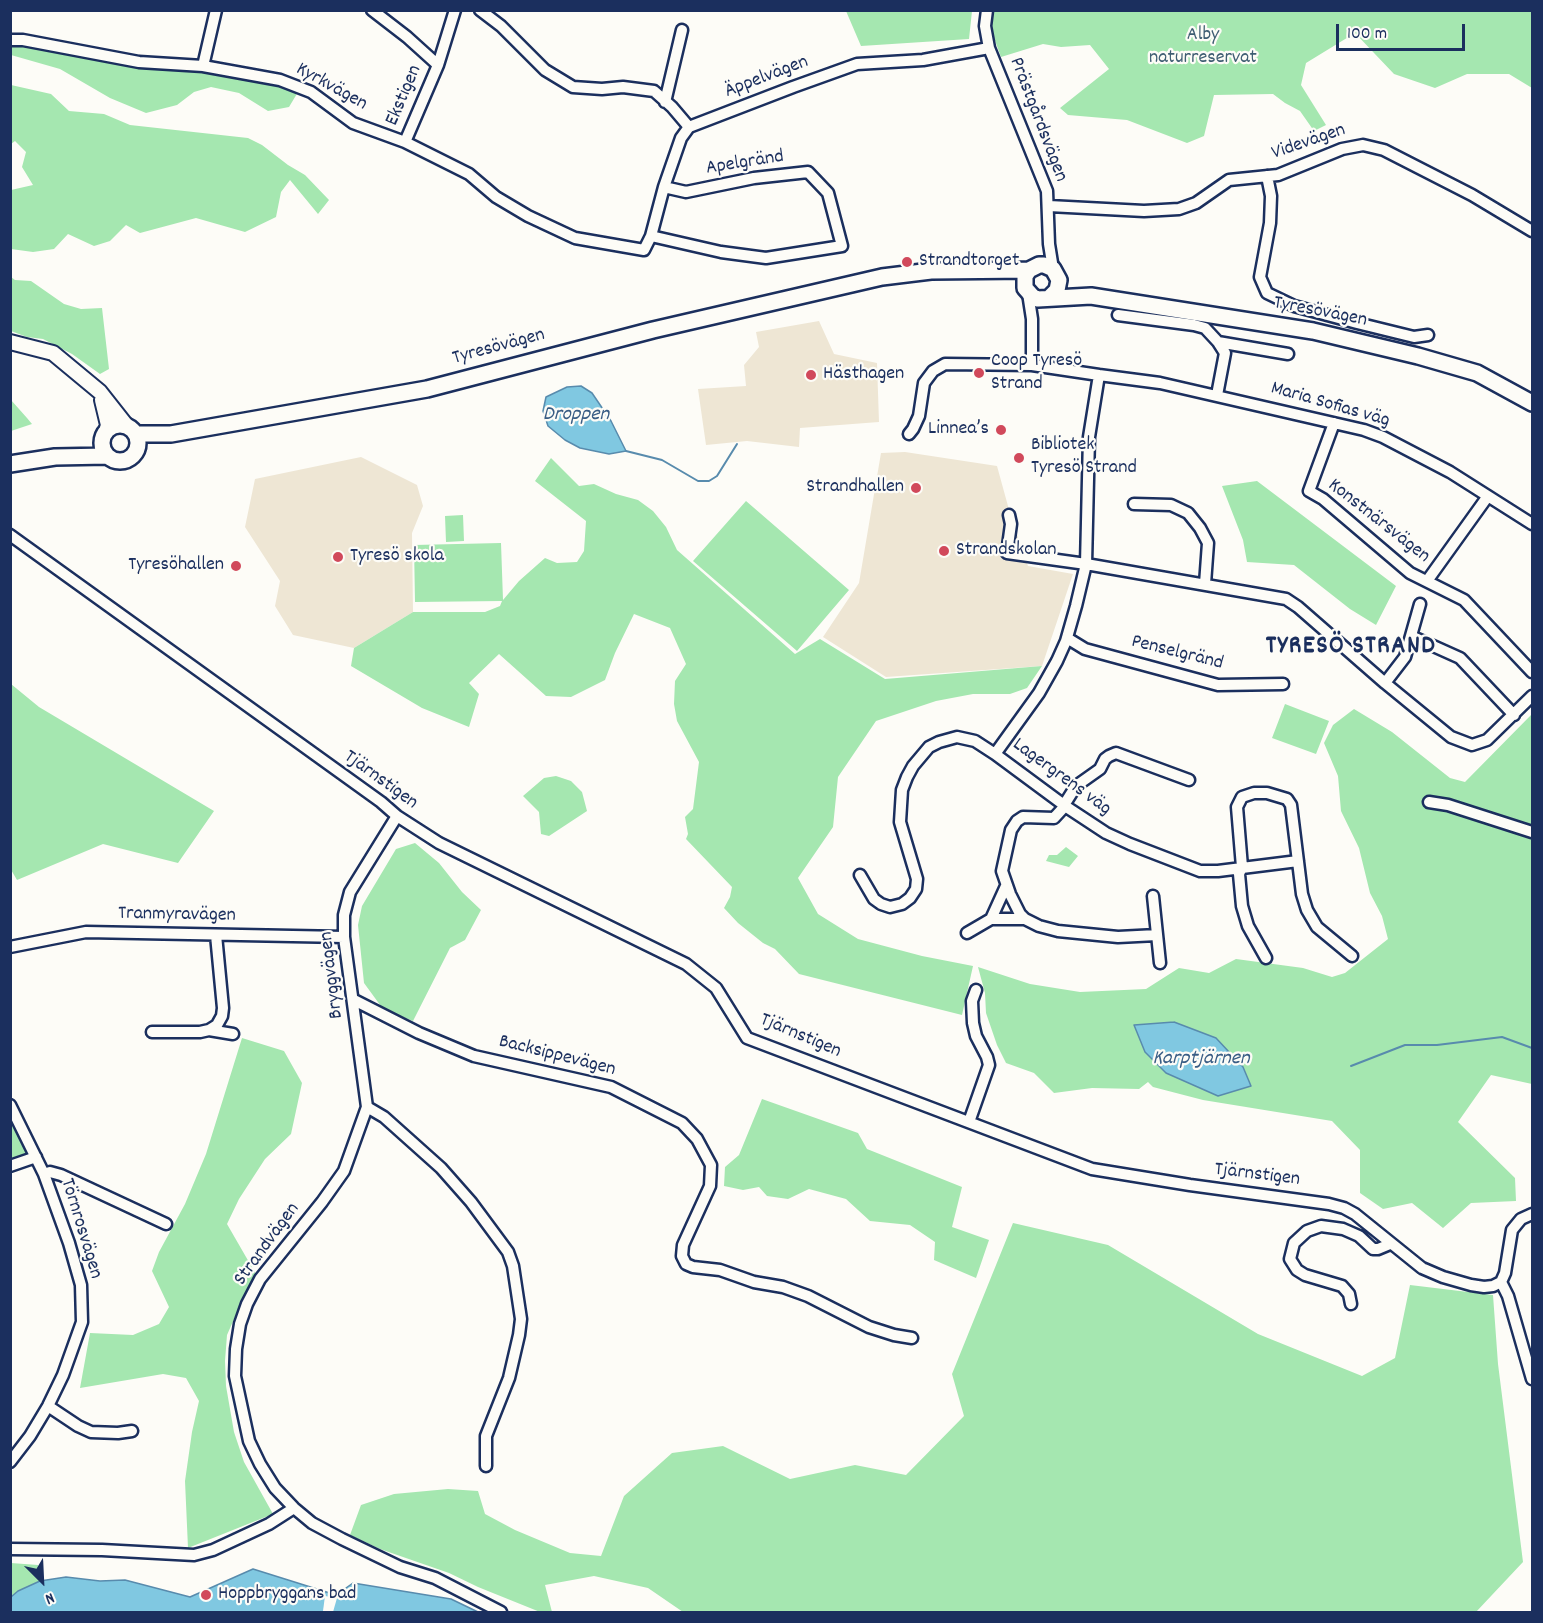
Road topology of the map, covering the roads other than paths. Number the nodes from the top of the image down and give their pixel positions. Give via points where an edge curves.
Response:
1 (216, 10) edge
2 (372, 10) edge
3 (455, 10) edge
4 (480, 10) edge
5 (987, 10) edge
6 (682, 30) dead end
7 (10, 40) edge
8 (989, 48) junction
9 (438, 65) junction
10 (203, 66) junction
11 (665, 102) junction
12 (689, 127) junction
13 (405, 142) junction
14 (1267, 176) junction
15 (664, 187) junction
16 (1049, 206) junction
17 (1533, 231) edge
18 (651, 236) junction
19 (1045, 271) junction
20 (834, 287) junction
21 (1026, 291) junction
22 (1091, 296) junction
23 (1046, 299) junction
24 (1118, 315) dead end
25 (1032, 319) junction
26 (1428, 335) dead end
27 (10, 342) edge
28 (1218, 342) junction
29 (1288, 354) dead end
30 (1032, 365) junction
31 (1099, 375) junction
32 (100, 392) junction
33 (1217, 395) junction
34 (1533, 403) edge
35 (1334, 423) junction
36 (909, 434) dead end
37 (104, 435) junction
38 (133, 436) junction
39 (107, 456) junction
40 (55, 457) junction
41 (10, 464) edge
42 (1488, 496) junction
43 (1134, 504) dead end
44 (1009, 515) dead end
45 (1533, 524) edge
46 (10, 535) edge
47 (1086, 564) junction
48 (1427, 581) junction
49 (1205, 584) junction
50 (1420, 604) dead end
51 (1411, 636) junction
52 (1066, 638) junction
53 (1533, 672) edge
54 (1385, 683) junction
55 (1283, 684) dead end
56 (1533, 696) edge
57 (1514, 715) junction
58 (995, 754) junction
59 (1189, 780) dead end
60 (1429, 801) dead end
61 (1064, 805) junction
62 (397, 816) junction
63 (1533, 832) edge
64 (1298, 861) junction
65 (1242, 867) junction
66 (860, 875) dead end
67 (1006, 886) junction
68 (1153, 896) dead end
69 (991, 919) junction
70 (1025, 919) junction
71 (967, 933) dead end
72 (216, 935) junction
73 (1157, 935) junction
74 (344, 937) junction
75 (10, 946) edge
76 (1352, 956) dead end
77 (1266, 958) dead end
78 (1160, 963) dead end
79 (976, 990) dead end
80 (354, 1000) junction
81 (209, 1030) junction
82 (152, 1032) dead end
83 (232, 1034) dead end
84 (10, 1105) edge
85 (367, 1107) junction
86 (969, 1122) junction
87 (36, 1156) junction
88 (10, 1166) edge
89 (44, 1174) junction
90 (1533, 1214) edge
91 (166, 1224) dead end
92 (1390, 1244) junction
93 (1501, 1282) junction
94 (1351, 1304) dead end
95 (912, 1338) dead end
96 (1533, 1379) edge
97 (48, 1406) junction
98 (132, 1431) dead end
99 (10, 1462) edge
100 (486, 1466) dead end
101 (294, 1508) junction
102 (10, 1549) edge
103 (501, 1612) edge

1 - 10 street
2 - 9 street, Ekstigen
3 - 9 street, Ekstigen
4 - 11 street via 545,70 573,87 638,88 654,91
5 - 8 street, Prästgårdsvägen
6 - 11 street
7 - 10 street, Kyrkvägen via 139,62
8 - 12 street, Äppelvägen via 923,60 857,64
8 - 16 street, Prästgårdsvägen via 1047,191
9 - 13 street, Ekstigen
10 - 13 street, Kyrkvägen via 280,80 311,92 353,123
11 - 12 street
12 - 15 street via 681,138
13 - 18 street, Kyrkvägen via 469,174 496,197 528,216 575,238 644,250
14 - 16 street, Videvägen via 1229,180 1179,209
14 - 17 street, Videvägen via 1363,145 1383,150 1472,195
14 - 26 street via 1270,224 1260,277 1267,293 1294,306 1414,336
15 - 18 street
15 - 18 street, Apelgränd via 686,192 808,172 828,193 842,246 766,258
16 - 19 street, Prästgårdsvägen
19 - 20 main road, Tyresövägen via 931,272
19 - 21 main road via 1025,276
19 - 22 main road, Tyresövägen
19 - 23 main road via 1057,290
20 - 21 main road, Tyresövägen via 932,277 1002,276
20 - 38 main road, Tyresövägen via 427,389 171,434
21 - 23 main road, Tyresövägen
21 - 25 street
22 - 23 main road, Tyresövägen
22 - 34 main road, Tyresövägen via 1313,331 1407,353 1477,373
23 - 25 street
24 - 28 street via 1204,328
25 - 30 street
27 - 32 street via 53,353
28 - 29 street
28 - 33 street via 1225,353
30 - 31 street
30 - 36 street via 949,363 939,367 924,382 919,416
31 - 33 street, Maria Sofias väg
31 - 47 street, Lagergrens väg via 1089,437
32 - 37 street via 108,425
32 - 38 street
33 - 35 street, Maria Sofias väg
35 - 42 street, Maria Sofias väg via 1383,437
35 - 48 street, Konstnärsvägen via 1309,491 1410,573
37 - 38 main road, Tyresövägen via 116,425
37 - 39 main road via 102,446
37 - 40 main road, Tyresövägen via 89,446
38 - 39 main road, Tyresövägen via 132,457 117,461
39 - 40 main road, Tyresövägen
40 - 41 main road, Tyresövägen
42 - 45 street, Maria Sofias väg
42 - 48 street, Konstnärsvägen
43 - 49 street via 1171,505 1188,513 1208,543
44 - 47 street via 1007,553
46 - 62 street, Tjärnstigen
47 - 49 street
47 - 52 street, Lagergrens väg
48 - 53 street, Konstnärsvägen via 1464,600
49 - 54 street via 1286,599
50 - 51 street
51 - 54 street via 1405,657
51 - 57 street via 1460,658
52 - 55 street, Penselgränd via 1084,649 1218,685
52 - 58 street, Lagergrens väg via 1039,693
54 - 57 street via 1451,737 1472,745 1487,740
56 - 57 street
58 - 61 street, Lagergrens väg
58 - 66 street via 966,738 948,739 929,747 907,777 900,822 917,879 910,898 890,907 881,904
59 - 61 street via 1116,753 1076,786
60 - 63 street
61 - 65 street, Lagergrens väg via 1106,833 1200,871
61 - 67 street via 1053,818 1028,816 1017,821 1007,840 1002,871
62 - 74 street, Bryggvägen via 350,892
62 - 86 street, Tjärnstigen via 439,843 687,963 716,988 747,1038
64 - 65 street
64 - 65 street via 1291,805 1287,799 1254,793 1242,797 1237,807
64 - 76 street via 1307,910 1317,927
65 - 77 street via 1242,906
67 - 69 street
67 - 70 street
68 - 73 street
69 - 70 street
69 - 71 street
70 - 73 street via 1059,932 1088,936
72 - 74 street, Tranmyravägen
72 - 75 street, Tranmyravägen via 86,932
72 - 81 street via 223,1008 217,1025
73 - 78 street
74 - 80 street, Bryggvägen
79 - 86 street via 973,1023 988,1065
80 - 85 street, Bryggvägen
80 - 95 street, Backsippevägen via 474,1056 611,1087 682,1122 711,1165 710,1186 683,1245 686,1264 789,1289 868,1327
81 - 82 street
81 - 83 street
84 - 87 street, Törnrosvägen
85 - 100 street via 384,1117 441,1168 508,1252 513,1266 521,1319 519,1335 509,1378 486,1436
85 - 101 street, Strandvägen via 344,1171 260,1279 240,1324 235,1376 249,1441 275,1488
86 - 92 street, Tjärnstigen via 1092,1169 1344,1208
87 - 88 street
87 - 89 street, Törnrosvägen
89 - 91 street via 61,1175
89 - 97 street, Törnrosvägen via 81,1285 82,1322
90 - 93 street via 1521,1219 1512,1230
92 - 93 street, Tjärnstigen via 1422,1268 1443,1277 1484,1287
92 - 94 street via 1373,1249 1359,1236 1321,1226 1306,1231 1294,1243 1290,1259 1297,1270 1342,1286
93 - 96 street
97 - 98 street via 91,1432
97 - 99 street, Törnrosvägen
101 - 102 street via 213,1550 194,1555
101 - 103 street, Strandvägen via 342,1539 400,1567 435,1578

